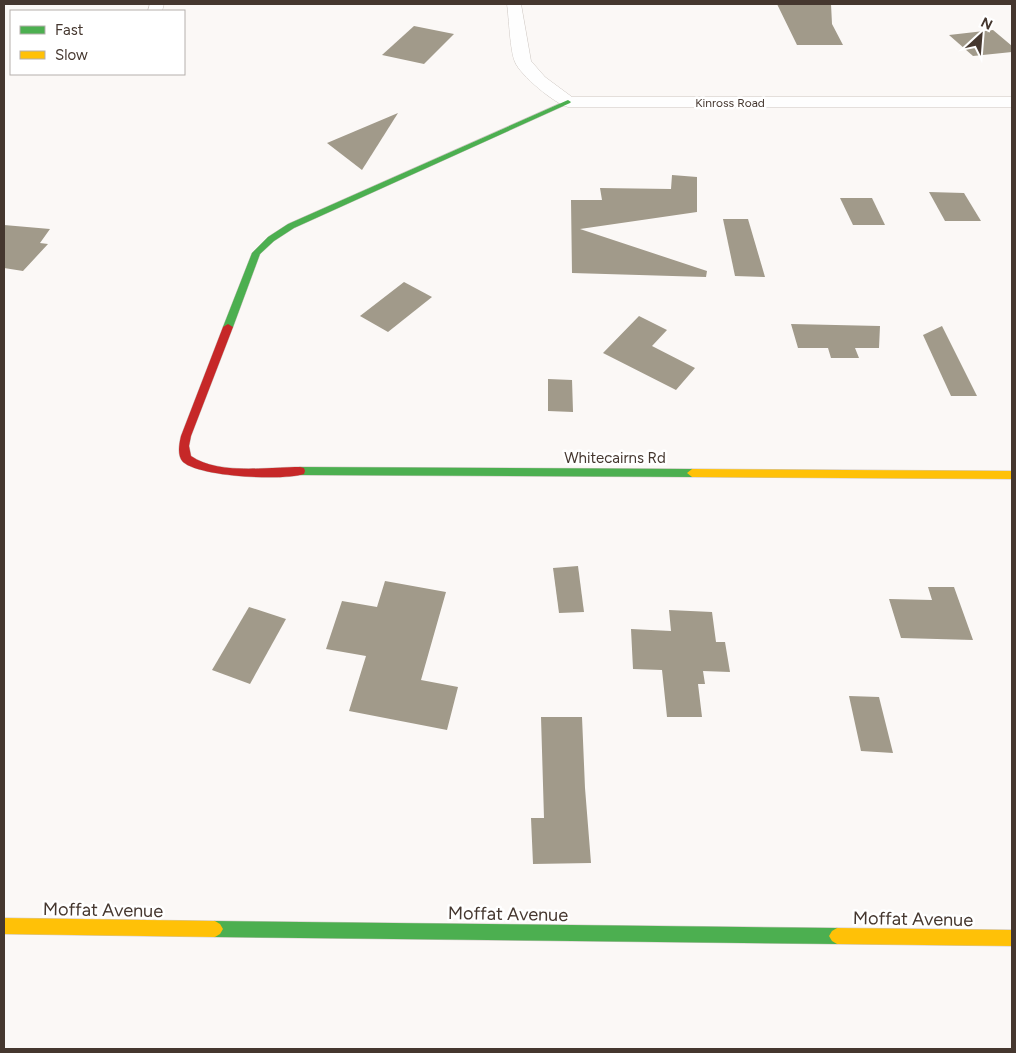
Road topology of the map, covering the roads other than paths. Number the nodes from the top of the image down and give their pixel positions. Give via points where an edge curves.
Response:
1 (514, 4) edge
2 (568, 102) junction
3 (1012, 102) edge
4 (1012, 475) edge
5 (4, 926) edge
6 (1012, 938) edge

1 - 2 street via 523,62 539,80
2 - 3 street, Kinross Road
2 - 4 street, Whitecairns Rd via 291,226 271,239 256,253 183,449 185,458 192,465 217,472
5 - 6 street, Moffat Avenue

